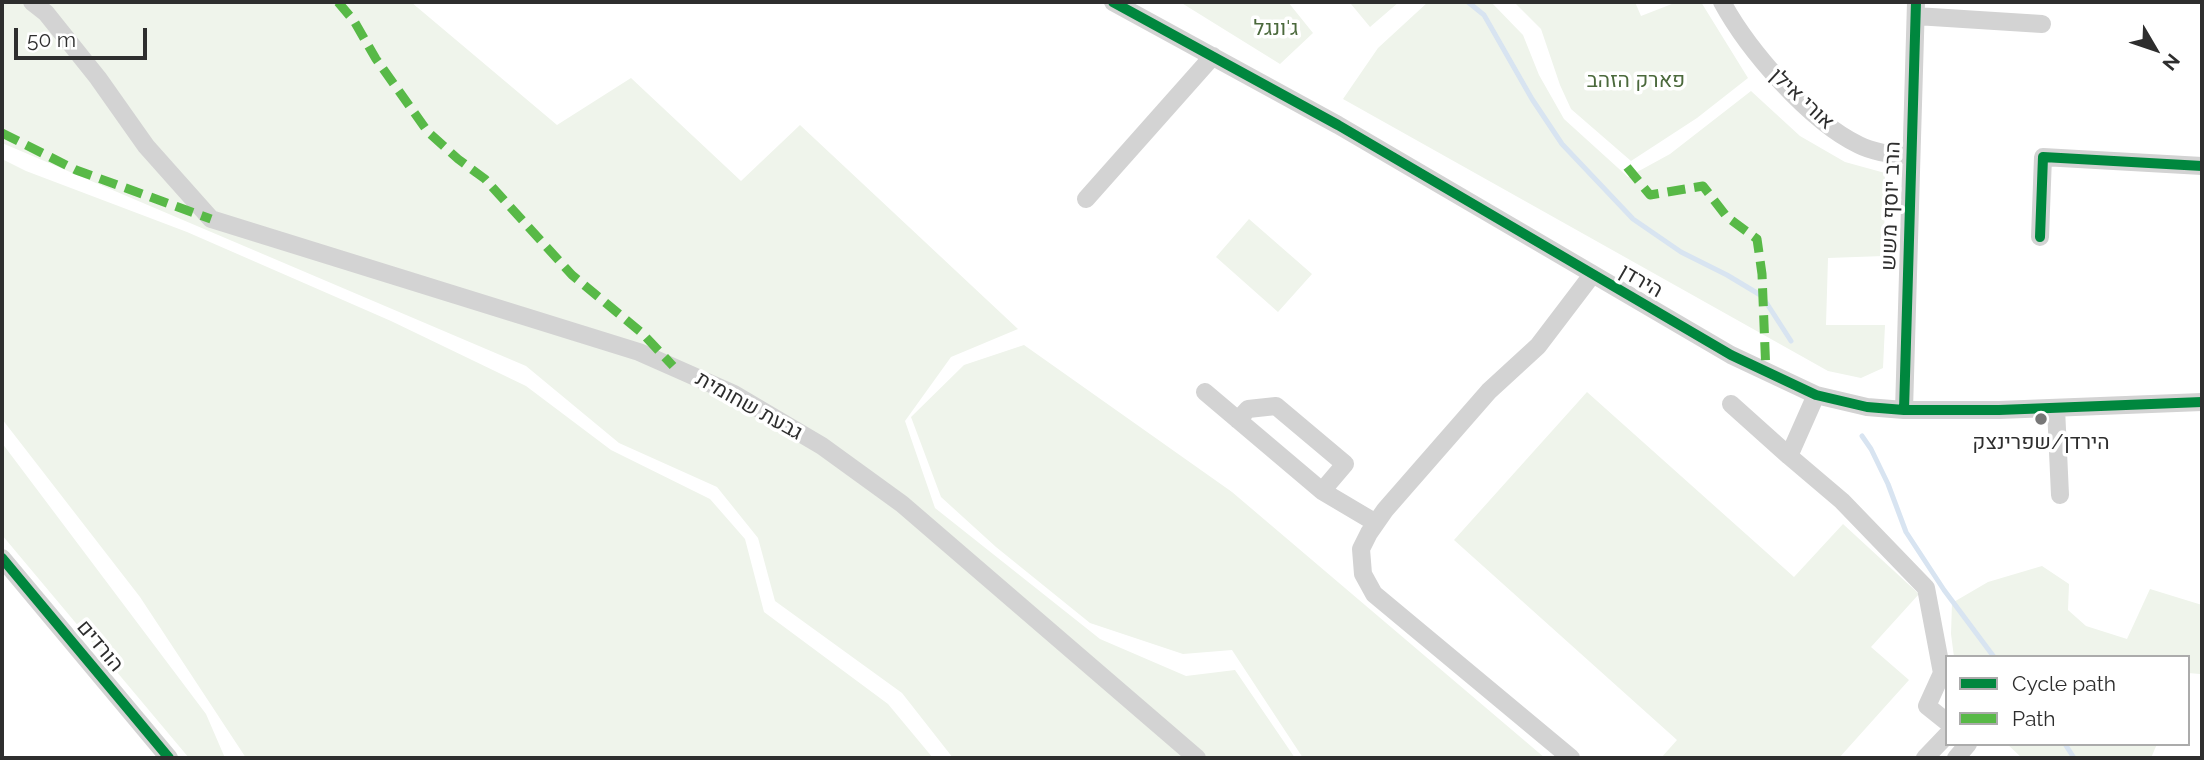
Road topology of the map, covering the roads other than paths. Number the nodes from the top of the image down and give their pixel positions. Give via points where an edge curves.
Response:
1 (32, 2) edge
2 (1113, 2) edge
3 (1722, 2) edge
4 (1916, 9) edge
5 (2042, 24) dead end
6 (1213, 56) junction
7 (1911, 156) junction
8 (2202, 166) edge
9 (1086, 199) dead end
10 (2040, 237) dead end
11 (1592, 275) junction
12 (1205, 391) dead end
13 (1816, 396) junction
14 (2202, 402) edge
15 (1731, 404) dead end
16 (2056, 408) junction
17 (1904, 410) junction
18 (1238, 420) junction
19 (1789, 456) junction
20 (1322, 491) junction
21 (2060, 495) dead end
22 (1376, 523) junction
23 (2, 558) edge
24 (1945, 720) edge
25 (1945, 737) edge
26 (169, 758) edge
27 (1197, 758) edge
28 (1571, 758) edge
29 (1925, 758) edge

1 - 27 street, גבעת שחומית via 46,13 146,146 211,219 639,352 734,394 822,446 902,504
2 - 6 street, הירדן
3 - 7 street, אורי אילן via 1760,60 1837,132 1860,146
4 - 5 street
4 - 7 street, הרב יוסף משש
6 - 9 street
6 - 11 street, הירדן
7 - 17 street, הרב יוסף משש
8 - 10 street via 2043,157
11 - 13 street, הירדן via 1731,355
11 - 22 street via 1538,346 1489,391
12 - 18 street
13 - 17 street, הירדן
13 - 19 street
14 - 16 street, הירדן
15 - 19 street
16 - 17 street, הירדן
16 - 21 street
18 - 20 street
18 - 20 street via 1248,409 1276,406 1286,414 1345,464
19 - 24 street via 1842,502 1926,588 1942,673 1927,706
20 - 22 street
22 - 28 street via 1362,548 1363,574 1374,594
23 - 26 street, הורדים
25 - 29 street

